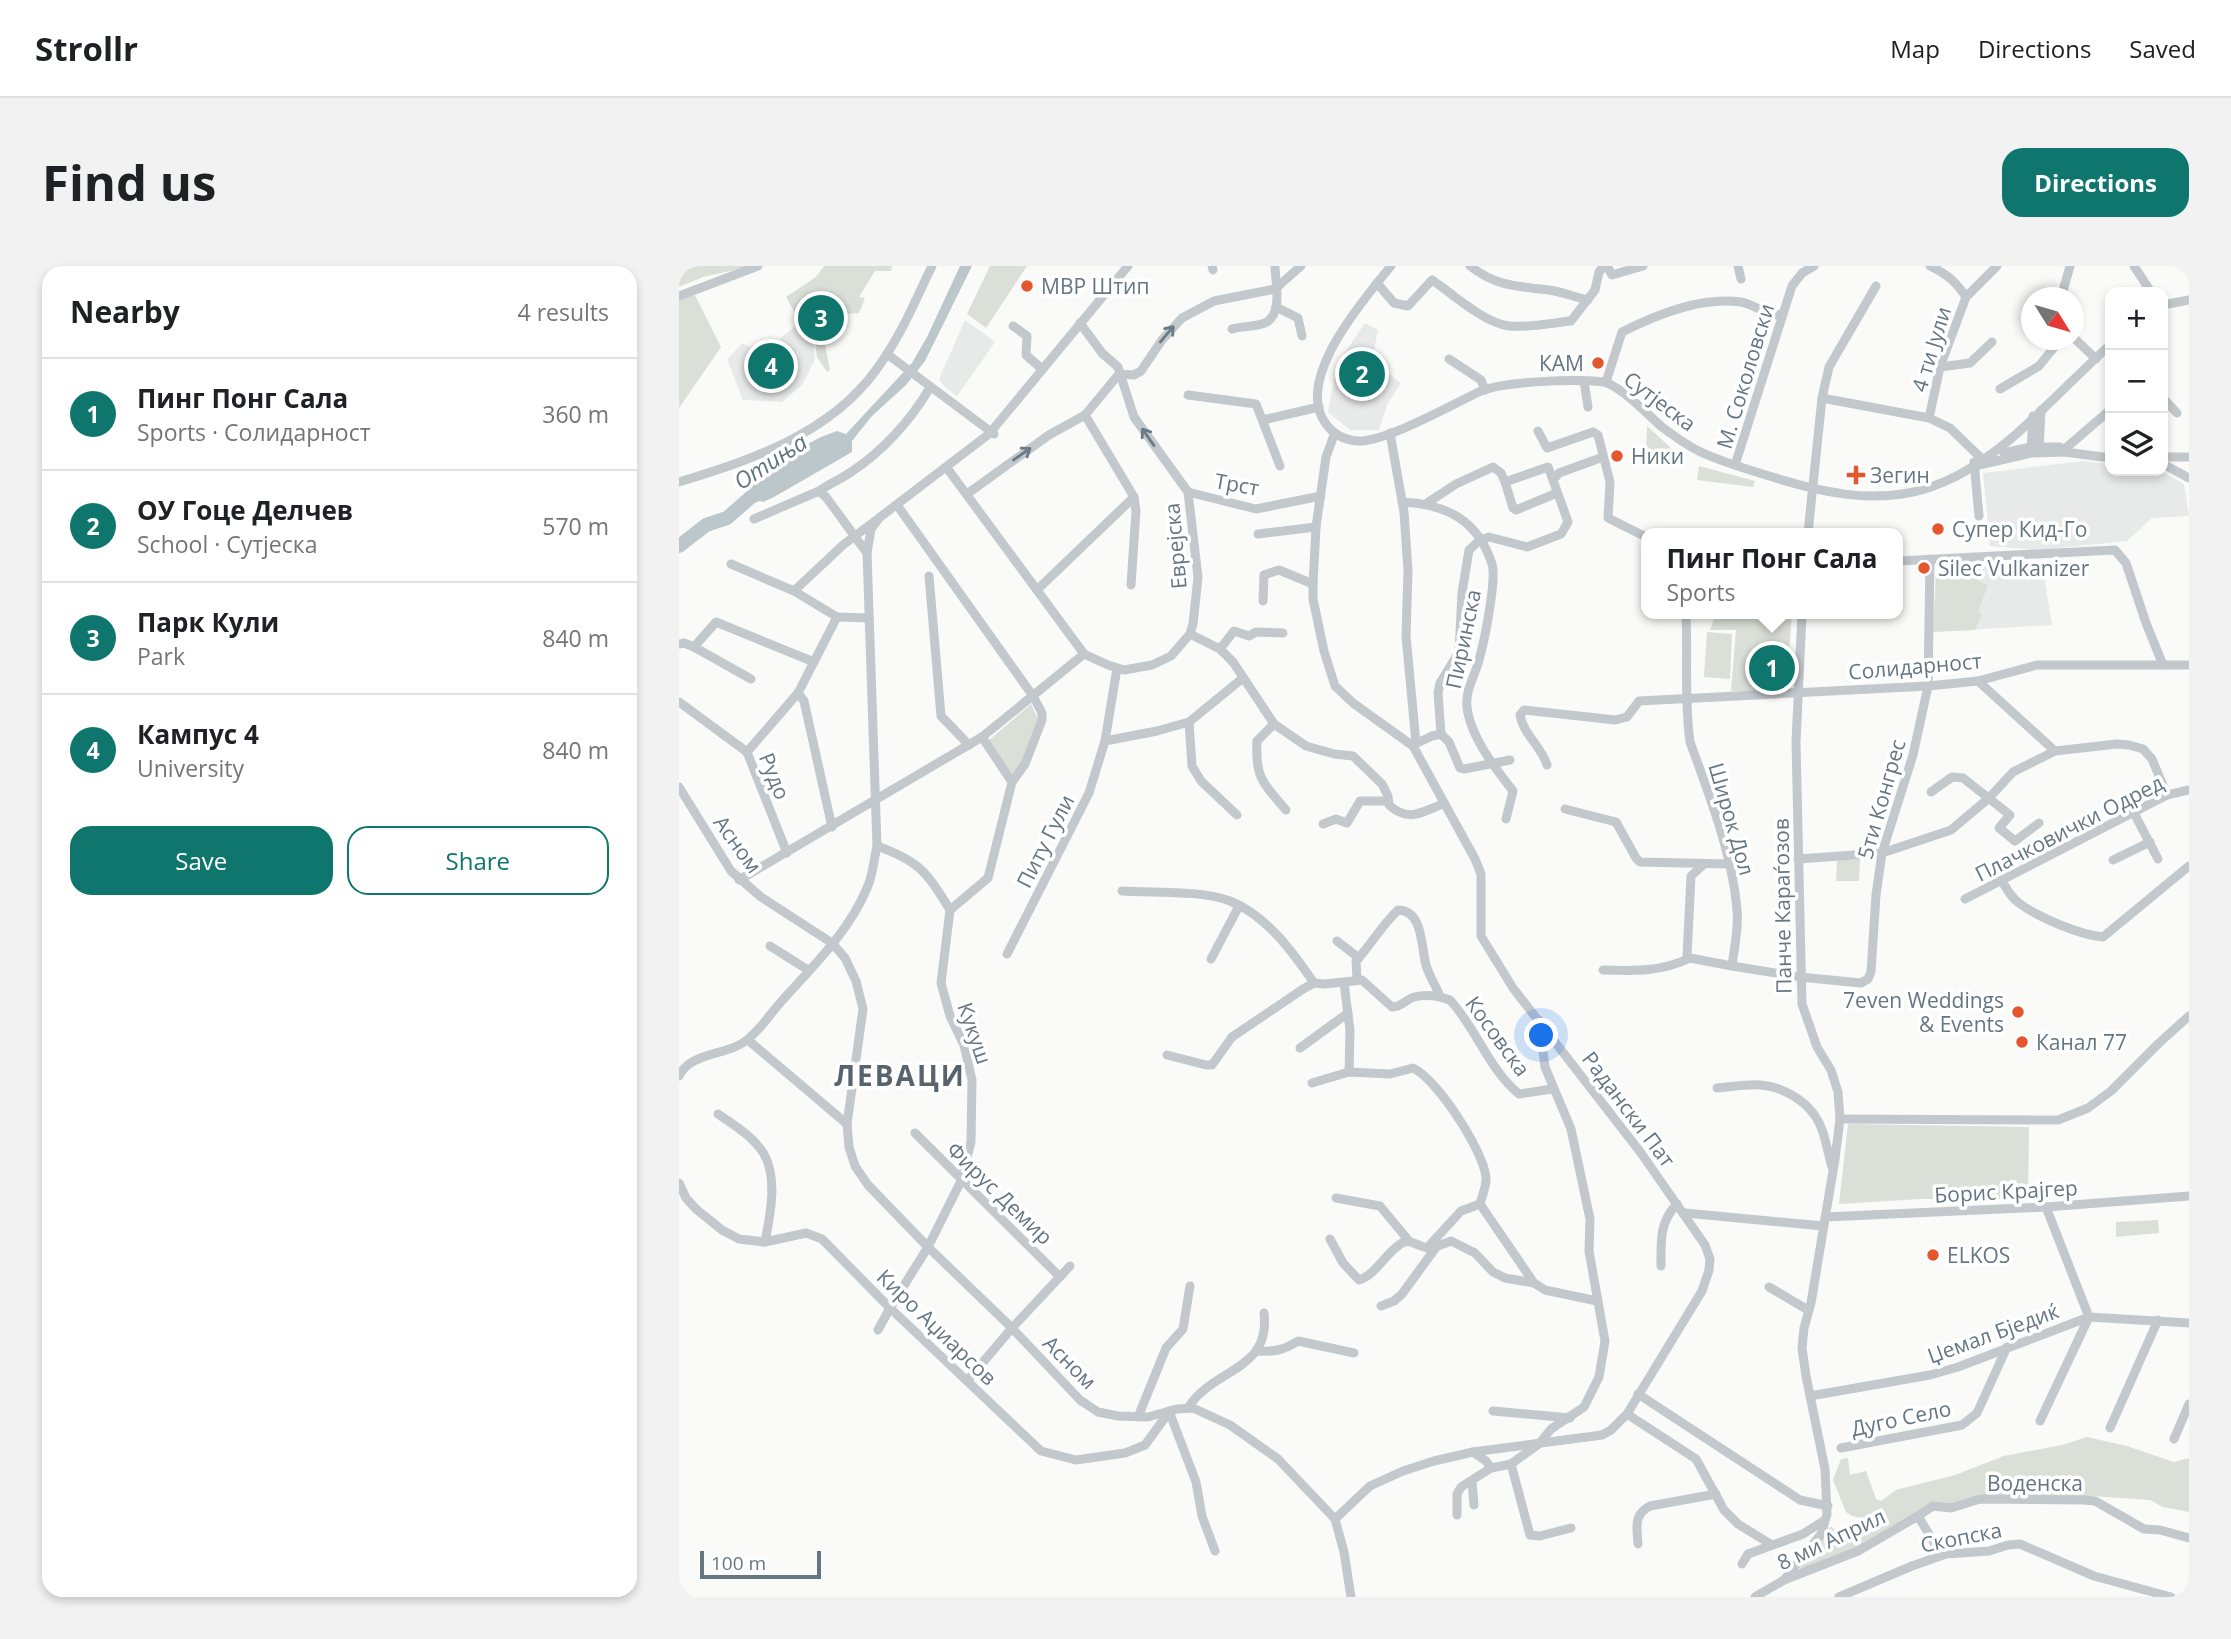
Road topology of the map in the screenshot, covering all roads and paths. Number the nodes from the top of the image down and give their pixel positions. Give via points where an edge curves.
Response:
1 (758, 266) edge
2 (932, 266) edge
3 (1130, 266) edge
4 (1275, 266) edge
5 (1301, 266) edge
6 (1391, 266) edge
7 (1470, 266) edge
8 (1605, 266) edge
9 (1643, 266) edge
10 (1738, 266) edge
11 (1814, 266) edge
12 (1930, 266) edge
13 (1997, 266) edge
14 (2070, 266) edge
15 (2134, 266) edge
16 (1741, 279) dead end
17 (1377, 283) junction
18 (1876, 286) dead end
19 (2064, 287) edge
20 (2148, 287) edge
21 (1275, 289) junction
22 (679, 296) edge
23 (1966, 298) junction
24 (1588, 300) junction
25 (2189, 300) edge
26 (2168, 304) edge
27 (1276, 307) junction
28 (1782, 314) junction
29 (1013, 326) dead end
30 (1080, 327) junction
31 (1232, 329) dead end
32 (1302, 335) dead end
33 (1992, 342) dead end
34 (2084, 347) edge
35 (2052, 350) edge
36 (2105, 350) edge
37 (886, 356) junction
38 (1449, 359) dead end
39 (2096, 359) junction
40 (1940, 367) junction
41 (1042, 369) junction
42 (1119, 373) junction
43 (1584, 381) junction
44 (1606, 382) junction
45 (926, 385) junction
46 (2000, 389) dead end
47 (1485, 390) junction
48 (1188, 395) dead end
49 (1822, 398) junction
50 (2168, 403) edge
51 (1588, 407) dead end
52 (1319, 408) junction
53 (2037, 413) junction
54 (2107, 413) edge
55 (2177, 413) dead end
56 (1085, 415) junction
57 (1929, 418) junction
58 (1263, 420) junction
59 (1538, 431) dead end
60 (1390, 433) junction
61 (992, 434) junction
62 (1334, 435) junction
63 (2067, 447) junction
64 (1974, 450) junction
65 (2035, 450) junction
66 (2105, 451) edge
67 (1603, 457) junction
68 (2105, 457) edge
69 (2189, 457) edge
70 (1982, 459) junction
71 (2168, 460) edge
72 (2168, 463) edge
73 (1280, 466) dead end
74 (1735, 466) junction
75 (1973, 467) junction
76 (948, 469) junction
77 (2189, 478) edge
78 (1553, 480) junction
79 (679, 482) edge
80 (1505, 482) junction
81 (1813, 489) junction
82 (819, 491) junction
83 (1188, 492) junction
84 (1557, 493) junction
85 (967, 494) junction
86 (1321, 496) junction
87 (1134, 497) junction
88 (1402, 502) junction
89 (1427, 503) junction
90 (898, 506) junction
91 (1979, 516) dead end
92 (879, 518) junction
93 (754, 519) dead end
94 (1316, 527) junction
95 (1809, 528) edge
96 (1258, 534) dead end
97 (1641, 534) edge
98 (855, 536) junction
99 (1479, 540) junction
100 (867, 553) junction
101 (1930, 559) junction
102 (1903, 561) edge
103 (731, 564) dead end
104 (929, 576) dead end
105 (1313, 584) junction
106 (1131, 585) dead end
107 (1038, 589) junction
108 (794, 591) junction
109 (1263, 601) dead end
110 (837, 617) junction
111 (868, 618) junction
112 (1686, 619) edge
113 (1801, 619) edge
114 (1283, 633) dead end
115 (1190, 634) junction
116 (679, 643) edge
117 (694, 647) junction
118 (1220, 649) junction
119 (1084, 654) junction
120 (814, 662) junction
121 (2163, 665) junction
122 (2189, 665) edge
123 (1117, 668) junction
124 (1243, 678) junction
125 (751, 679) dead end
126 (1978, 681) junction
127 (1928, 686) junction
128 (1797, 692) junction
129 (799, 693) junction
130 (1033, 696) junction
131 (1685, 698) junction
132 (679, 702) edge
133 (1189, 722) junction
134 (1274, 724) junction
135 (1441, 734) junction
136 (982, 737) junction
137 (1105, 741) junction
138 (1414, 745) junction
139 (969, 746) junction
140 (2055, 751) junction
141 (747, 752) junction
142 (1510, 760) dead end
143 (1492, 765) junction
144 (1547, 765) dead end
145 (1012, 782) junction
146 (679, 787) edge
147 (2189, 790) edge
148 (1931, 792) dead end
149 (2167, 795) junction
150 (1989, 798) junction
151 (876, 801) junction
152 (1388, 801) junction
153 (1443, 803) junction
154 (1565, 809) dead end
155 (1286, 810) dead end
156 (2134, 813) junction
157 (1237, 815) dead end
158 (1506, 819) dead end
159 (1323, 824) dead end
160 (2039, 824) dead end
161 (832, 827) junction
162 (2150, 842) junction
163 (877, 846) junction
164 (787, 853) junction
165 (1882, 853) junction
166 (1798, 859) junction
167 (2158, 859) dead end
168 (2113, 860) dead end
169 (1704, 864) junction
170 (1729, 864) junction
171 (2189, 866) edge
172 (739, 880) junction
173 (2002, 881) junction
174 (1122, 891) dead end
175 (1965, 899) dead end
176 (1239, 906) junction
177 (950, 910) junction
178 (1337, 941) dead end
179 (832, 943) junction
180 (770, 946) dead end
181 (1007, 954) dead end
182 (1359, 958) junction
183 (1690, 958) junction
184 (1211, 959) dead end
185 (1733, 966) junction
186 (809, 970) junction
187 (1603, 970) dead end
188 (1800, 977) junction
189 (1357, 979) junction
190 (1314, 983) junction
191 (1344, 983) junction
192 (1440, 996) junction
193 (1347, 1013) junction
194 (2189, 1016) edge
195 (1539, 1018) junction
196 (748, 1040) junction
197 (1300, 1048) dead end
198 (1167, 1055) dead end
199 (1349, 1072) junction
200 (679, 1076) edge
201 (1312, 1083) dead end
202 (1717, 1088) dead end
203 (1552, 1089) junction
204 (718, 1114) dead end
205 (1840, 1119) junction
206 (847, 1124) junction
207 (915, 1133) dead end
208 (1833, 1172) junction
209 (961, 1181) junction
210 (679, 1183) edge
211 (2188, 1195) edge
212 (1336, 1198) dead end
213 (1480, 1204) junction
214 (1677, 1204) junction
215 (2046, 1207) junction
216 (1685, 1213) junction
217 (1824, 1221) junction
218 (1330, 1239) dead end
219 (1409, 1241) junction
220 (765, 1242) junction
221 (928, 1247) junction
222 (1432, 1247) junction
223 (1070, 1266) dead end
224 (1661, 1266) dead end
225 (1060, 1277) junction
226 (1534, 1283) junction
227 (1190, 1286) dead end
228 (1769, 1287) dead end
229 (1597, 1301) junction
230 (1381, 1306) dead end
231 (890, 1308) junction
232 (1808, 1310) junction
233 (1263, 1314) dead end
234 (2089, 1317) junction
235 (2158, 1320) junction
236 (2189, 1322) edge
237 (1012, 1328) junction
238 (878, 1330) dead end
239 (2007, 1347) junction
240 (1258, 1351) junction
241 (1354, 1353) dead end
242 (967, 1381) junction
243 (1638, 1395) junction
244 (1810, 1396) junction
245 (2189, 1404) edge
246 (1188, 1408) junction
247 (1169, 1411) junction
248 (1493, 1411) dead end
249 (1627, 1414) junction
250 (1138, 1417) junction
251 (1570, 1418) junction
252 (2040, 1421) dead end
253 (2110, 1428) dead end
254 (2174, 1439) dead end
255 (1540, 1443) junction
256 (1841, 1448) dead end
257 (1473, 1452) junction
258 (1511, 1464) junction
259 (1491, 1468) junction
260 (1472, 1481) junction
261 (1716, 1494) junction
262 (1474, 1505) dead end
263 (1828, 1506) junction
264 (1457, 1515) dead end
265 (1918, 1516) junction
266 (1335, 1519) junction
267 (1826, 1520) junction
268 (1571, 1528) dead end
269 (2189, 1538) edge
270 (1638, 1544) dead end
271 (1772, 1545) junction
272 (1215, 1551) dead end
273 (1946, 1554) junction
274 (1742, 1564) dead end
275 (1784, 1580) junction
276 (1350, 1597) edge
277 (1755, 1597) edge
278 (1839, 1597) edge
279 (2171, 1597) edge

1 - 22 street
2 - 37 street
3 - 30 street
4 - 21 street
5 - 21 street
6 - 17 street
7 - 24 street via 1500,284
8 - 9 street via 1612,275
8 - 24 street
10 - 16 street
11 - 28 street, М. Соколовски via 1792,286
12 - 23 street, 4 ти Јули via 1956,282
13 - 23 street
14 - 19 street
15 - 20 street
17 - 24 street via 1394,303 1408,306 1432,280 1491,321 1509,326 1571,321
17 - 52 street via 1347,321 1323,370
18 - 49 street via 1829,367
21 - 27 street
42 -> 21 street via 1141,371 1175,324 1200,308
23 - 40 street, 4 ти Јули
25 - 26 street
27 - 31 street via 1265,323
27 - 32 street via 1298,318
28 - 44 street via 1776,316 1742,302 1700,304 1657,314 1622,332
28 - 74 street, М. Соколовски
29 - 41 street via 1027,336 1025,355
30 - 41 street
30 - 42 street
30 - 61 street
33 - 40 street via 1970,363
34 - 39 street
35 - 46 street via 2039,366
36 - 39 street
37 - 45 street
37 - 79 street via 863,386 825,421 774,449
38 - 47 street via 1481,380
39 - 53 street
40 - 57 street, 4 ти Јули
41 - 61 street
42 - 56 street
83 -> 42 street, Еврејска via 1134,417
43 - 44 street, Сутјеска
43 - 47 street, Сутјеска
43 - 51 street
44 - 74 street, Сутјеска via 1664,429 1701,453
45 - 61 street
45 - 82 street via 909,417 878,450
47 - 60 street, Сутјеска
48 - 58 street via 1256,404
49 - 57 street
49 - 81 street
50 - 55 street
52 - 58 street
52 - 62 street
53 - 65 street
53 - 70 street
54 - 63 street
85 -> 56 street
56 - 87 street
57 - 64 street via 1950,428
58 - 73 street
59 - 67 street via 1547,448 1593,432 1598,435
60 - 62 street, Сутјеска via 1359,441
60 - 88 street
61 - 76 street
62 - 86 street, Радански Пат
63 - 65 street, Сутјеска
63 - 66 street, Сутјеска
64 - 70 street
64 - 75 street
65 - 68 street, Сутјеска
65 - 70 street, Сутјеска
65 - 75 street
67 - 78 street via 1559,473
67 - 97 street via 1609,482 1608,518
69 - 71 street
70 - 75 street, Сутјеска
72 - 77 street
74 - 81 street, Сутјеска
75 - 81 street, Сутјеска via 1904,495 1868,497
75 - 91 street
76 - 85 street
76 - 90 street
78 - 80 street via 1548,467
78 - 84 street
80 - 84 street via 1516,510
80 - 89 street via 1493,467
81 - 95 street
82 - 93 street
82 - 98 street
83 - 86 street, Трст via 1256,509
83 - 115 street, Еврејска via 1198,577
84 - 99 street via 1568,522 1561,534 1527,547 1489,537
85 - 107 street
86 - 94 street, Радански Пат
87 - 106 street
87 - 107 street
88 - 89 street, Пиринска
88 - 138 street
89 - 99 street, Пиринска via 1473,528
90 - 92 street
90 - 130 street
92 - 98 street
92 - 100 street via 871,529
94 - 96 street
94 - 105 street, Радански Пат
98 - 100 street
98 - 108 street
99 - 135 street via 1469,550 1465,564 1459,652 1440,684
99 - 143 street, Пиринска via 1492,565 1493,580 1485,637 1467,708
100 - 111 street
101 - 102 street
101 - 121 street via 2115,550 2126,563
101 - 127 street, 5ти Конгрес
103 - 108 street
104 - 139 street via 941,716
105 - 109 street via 1279,570 1264,575
105 - 138 street, Радански Пат via 1335,686
107 - 119 street
108 - 110 street
110 - 111 street
110 - 120 street
111 - 151 street
112 - 131 street, Широк Дол
113 - 128 street, Панче Караѓозов
114 - 118 street via 1249,636 1234,631
115 - 118 street
115 - 123 street via 1161,662
116 - 117 street
117 - 120 street via 716,622
117 - 125 street
118 - 124 street
119 - 123 street
119 - 130 street
120 - 129 street
121 - 122 street, Солидарност
121 - 126 street, Солидарност via 2037,665
123 - 137 street, Питу Гули
124 - 133 street
124 - 134 street
126 - 127 street, Солидарност
126 - 140 street
127 - 128 street, Солидарност
127 - 165 street, 5ти Конгрес via 1910,766
128 - 131 street, Солидарност
128 - 166 street, Панче Караѓозов
129 - 141 street
129 - 161 street
130 - 136 street
130 - 145 street via 1042,720 1025,764
131 - 144 street, Солидарност via 1639,701 1627,716 1615,720 1524,710 1521,723
131 - 170 street, Широк Дол via 1690,742
132 - 141 street, Рудо
133 - 137 street
133 - 157 street via 1192,766 1201,781
134 - 152 street via 1306,746 1353,756 1382,784
134 - 155 street via 1257,741 1256,761 1260,778
135 - 138 street
135 - 143 street via 1460,768
136 - 139 street
136 - 145 street
137 - 181 street, Питу Гули via 1089,793
138 - 153 street, Радански Пат
139 - 151 street
140 - 149 street via 2117,744 2143,749
140 - 150 street via 2013,772
141 - 164 street, Рудо
142 - 143 street
143 - 158 street, Пиринска via 1513,791
145 - 177 street via 988,878
146 - 172 street, Асном
147 - 149 street, Плачковички Одред
148 - 150 street via 1952,777 1963,778
149 - 156 street, Плачковички Одред
150 - 160 street via 2010,815 1999,828 2015,841
150 - 165 street via 1951,830
151 - 161 street
151 - 163 street
152 - 153 street via 1398,813 1409,816
152 - 159 street via 1360,801 1347,823 1336,819
153 - 195 street, Радански Пат via 1481,873 1481,936 1513,988
154 - 169 street via 1616,822 1640,862
156 - 162 street
156 - 173 street, Плачковички Одред
161 - 164 street
162 - 167 street
162 - 168 street
163 - 177 street via 906,856 919,867
163 - 179 street via 868,887
164 - 172 street
165 - 166 street
165 - 188 street, 5ти Конгрес via 1868,979 1861,983
166 - 188 street, Панче Караѓозов
169 - 170 street
169 - 183 street via 1691,876 1686,948
170 - 185 street, Широк Дол via 1738,914
171 - 173 street via 2103,937 2068,927 2022,905
172 - 179 street, Асном
173 - 175 street, Плачковички Одред
174 - 176 street via 1193,894
176 - 184 street
176 - 190 street via 1278,936
177 - 209 street, Кукуш via 941,983 972,1080 971,1142
178 - 182 street
179 - 186 street
179 - 206 street, Асном via 856,981 863,1009
180 - 186 street
182 - 189 street
182 - 192 street via 1398,910 1408,911
183 - 185 street
183 - 187 street via 1646,972
185 - 188 street
186 - 196 street
188 - 205 street, Панче Караѓозов via 1807,1025 1831,1070
189 - 191 street
189 - 192 street, Косовска via 1392,1007 1416,997
190 - 191 street
190 - 198 street via 1232,1037 1212,1065
191 - 193 street
192 - 203 street, Косовска via 1456,1007 1494,1067 1519,1094
193 - 197 street
193 - 199 street
194 - 205 street via 2111,1091 2088,1108 2058,1120
195 - 203 street, Косовска
195 - 214 street, Радански Пат
196 - 200 street via 699,1059 683,1068
196 - 206 street
199 - 201 street
199 - 213 street via 1421,1071 1475,1144 1487,1180
202 - 208 street via 1759,1085 1791,1095 1814,1115
203 - 229 street, Косовска via 1571,1129 1590,1219 1589,1251
204 - 220 street via 750,1138 770,1169
205 - 208 street, Панче Караѓозов
206 - 221 street, Асном via 855,1166
207 - 209 street, Фирус Демир
208 - 217 street, Панче Караѓозов
209 - 221 street, Кукуш
209 - 225 street, Фирус Демир
210 - 220 street via 696,1209 722,1230 739,1239
211 - 215 street, Борис Крајгер
212 - 219 street via 1380,1206
213 - 222 street via 1461,1211
213 - 226 street
214 - 216 street, Радански Пат
214 - 224 street via 1661,1226
215 - 217 street, Борис Крајгер
215 - 234 street
216 - 217 street, Борис Крајгер
216 - 243 street, Радански Пат via 1710,1259 1707,1281
217 - 232 street, Панче Караѓозов
218 - 219 street via 1343,1264 1359,1280
219 - 222 street
220 - 231 street, Киро Аџиарсов via 806,1233 822,1240
221 - 231 street, Кукуш
221 - 237 street, Асном
222 - 226 street via 1451,1241 1475,1253 1493,1272
222 - 230 street via 1402,1294
223 - 225 street
225 - 237 street
226 - 229 street via 1545,1290
227 - 250 street via 1183,1329 1166,1348
228 - 232 street
229 - 251 street, Косовска via 1605,1341 1599,1377 1584,1407
231 - 238 street, Кукуш
231 - 242 street, Киро Аџиарсов
232 - 244 street, Панче Караѓозов via 1802,1348
233 - 240 street
234 - 235 street, Џемал Бједиќ
234 - 239 street, Џемал Бједиќ
234 - 252 street
235 - 236 street, Џемал Бједиќ
235 - 253 street
237 - 242 street
237 - 250 street, Асном via 1080,1400 1098,1412
239 - 244 street, Џемал Бједиќ via 1930,1376
239 - 256 street, Дуго Село via 1977,1413 1962,1425
240 - 241 street via 1285,1350 1298,1341
240 - 246 street via 1208,1384
242 - 247 street, Киро Аџиарсов via 1041,1451 1076,1460 1125,1453 1145,1445
243 - 249 street, Радански Пат
243 - 263 street via 1800,1500
244 - 263 street, Панче Караѓозов
245 - 254 street
246 - 247 street, Асном
246 - 266 street, Асном via 1219,1419 1256,1442
247 - 250 street, Асном
247 - 272 street
248 - 251 street
249 - 255 street, Радански Пат via 1602,1435
249 - 261 street via 1696,1459
251 - 255 street, Косовска via 1551,1429
255 - 257 street, Радански Пат
255 - 258 street, Косовска
257 - 259 street
257 - 266 street, Радански Пат via 1403,1471 1370,1486
258 - 259 street
258 - 268 street via 1530,1535
259 - 260 street
260 - 262 street
260 - 264 street via 1457,1494
261 - 270 street via 1641,1511
261 - 271 street via 1738,1524
263 - 267 street
265 - 269 street, Воденска via 1933,1506 1951,1508 1980,1500 2084,1500 2095,1501 2144,1529
265 - 273 street, 8 ми Април
265 - 275 street, 8 ми Април via 1858,1551
266 - 276 street
267 - 271 street
267 - 275 street via 1821,1534
271 - 274 street via 1748,1554
273 - 278 street, Скопска
273 - 279 street, Скопска via 2020,1544 2094,1576
275 - 277 street, 8 ми Април

